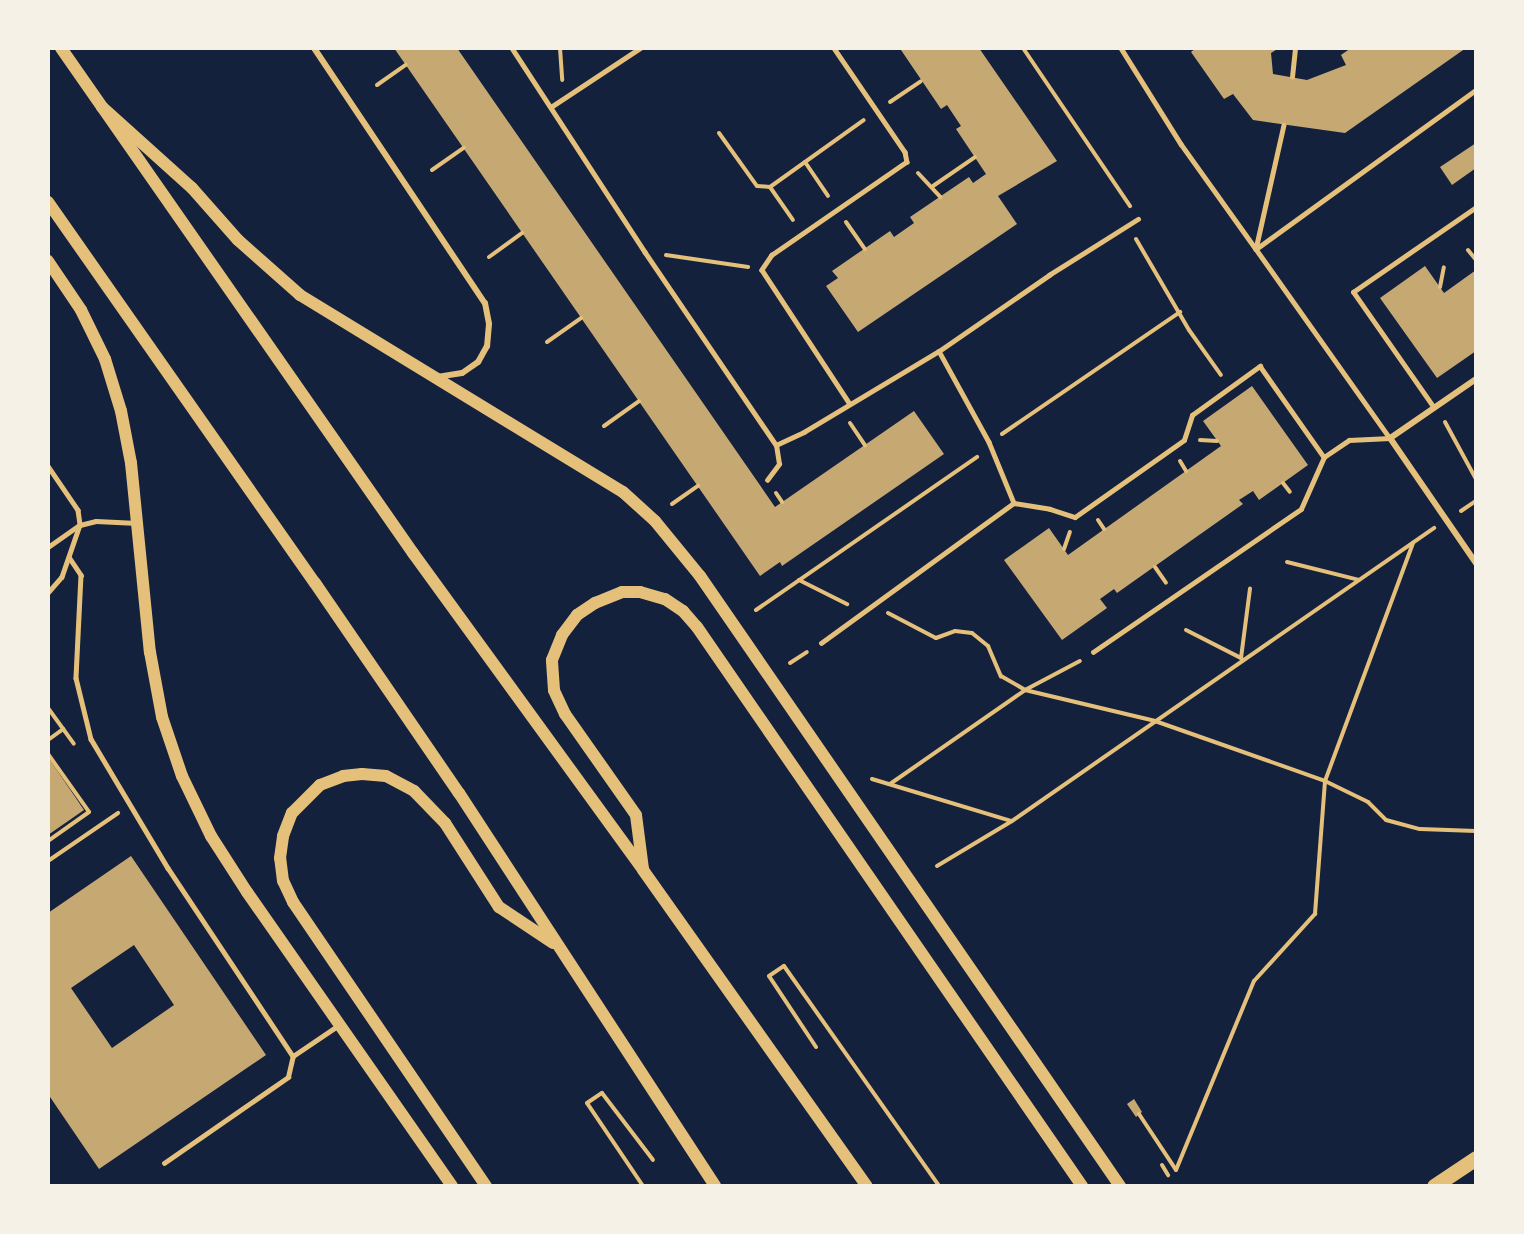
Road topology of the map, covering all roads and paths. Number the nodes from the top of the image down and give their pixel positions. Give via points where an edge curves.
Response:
1 (61, 48) edge
2 (314, 48) edge
3 (512, 48) edge
4 (560, 48) edge
5 (640, 48) edge
6 (834, 48) edge
7 (1023, 48) edge
8 (1121, 48) edge
9 (1295, 48) edge
10 (406, 65) dead end
11 (1292, 77) dead end
12 (921, 81) dead end
13 (377, 85) dead end
14 (1476, 90) edge
15 (102, 107) junction
16 (551, 107) junction
17 (878, 111) junction
18 (1284, 125) dead end
19 (719, 133) dead end
20 (464, 148) dead end
21 (975, 158) dead end
22 (805, 162) junction
23 (907, 162) junction
24 (432, 170) dead end
25 (933, 186) junction
26 (770, 187) junction
27 (940, 197) dead end
28 (48, 202) edge
29 (1476, 207) edge
30 (838, 209) junction
31 (1138, 219) joint
32 (1128, 226) junction
33 (522, 233) dead end
34 (802, 233) junction
35 (865, 249) dead end
36 (1256, 249) junction
37 (1468, 250) dead end
38 (645, 252) junction
39 (489, 257) dead end
40 (1476, 260) edge
41 (48, 261) edge
42 (1444, 267) dead end
43 (762, 270) junction
44 (1440, 287) dead end
45 (1180, 312) junction
46 (581, 318) dead end
47 (547, 342) dead end
48 (939, 351) junction
49 (432, 377) junction
50 (1476, 379) edge
51 (1230, 388) junction
52 (639, 401) dead end
53 (850, 404) junction
54 (1435, 407) junction
55 (840, 410) junction
56 (604, 426) dead end
57 (1390, 438) junction
58 (990, 442) junction
59 (865, 444) dead end
60 (776, 445) junction
61 (1324, 458) junction
62 (48, 466) edge
63 (1476, 479) edge
64 (767, 480) dead end
65 (698, 486) dead end
66 (1014, 503) junction
67 (672, 504) dead end
68 (137, 523) junction
69 (80, 525) junction
70 (1433, 529) dead end
71 (1413, 543) junction
72 (48, 547) edge
73 (69, 557) junction
74 (1287, 562) dead end
75 (1476, 563) edge
76 (799, 580) junction
77 (1359, 580) junction
78 (1250, 589) dead end
79 (48, 593) edge
80 (756, 610) dead end
81 (864, 613) junction
82 (1186, 630) dead end
83 (821, 643) dead end
84 (1093, 652) joint
85 (1243, 659) junction
86 (1024, 690) junction
87 (48, 708) edge
88 (1155, 721) junction
89 (63, 729) junction
90 (48, 740) edge
91 (76, 747) dead end
92 (48, 754) edge
93 (872, 779) dead end
94 (1325, 781) junction
95 (890, 784) junction
96 (121, 811) dead end
97 (1012, 821) junction
98 (1476, 831) edge
99 (48, 841) edge
100 (48, 861) edge
101 (937, 866) dead end
102 (643, 870) junction
103 (556, 945) junction
104 (340, 1024) junction
105 (816, 1047) dead end
106 (293, 1056) junction
107 (1139, 1114) dead end
108 (1476, 1158) edge
109 (653, 1160) dead end
110 (164, 1163) dead end
111 (1162, 1165) dead end
112 (1168, 1175) dead end
113 (452, 1186) edge
114 (486, 1186) edge
115 (643, 1186) edge
116 (715, 1186) edge
117 (867, 1186) edge
118 (939, 1186) edge
119 (1082, 1186) edge
120 (1120, 1186) edge
121 (1434, 1186) edge

1 - 15 main road
2 - 49 street via 485,303 489,324 487,346 478,362 462,373
3 - 16 lane
4 - 16 path via 563,77
5 - 16 lane
6 - 17 lane
7 - 31 path
8 - 36 lane via 1181,144
9 - 11 lane
10 - 13 path
12 - 17 path
14 - 36 lane
15 - 49 main road via 192,188 238,240 300,296
15 - 102 main road via 413,553
16 - 38 lane
17 - 22 path
17 - 23 lane via 905,152
18 - 36 lane
19 - 26 path via 757,186
20 - 24 path
21 - 25 path
22 - 26 path
22 - 30 path
23 - 25 path
23 - 30 lane
25 - 27 path
26 - 34 path
28 - 103 main road via 459,793
29 - 54 lane via 1353,292
30 - 34 lane
30 - 35 path
31 - 32 lane
32 - 45 path
32 - 48 lane
33 - 39 path
34 - 43 lane via 772,255
36 - 57 lane
37 - 40 path
38 - 43 path
38 - 60 lane
41 - 68 main road via 81,310 105,359 121,411
42 - 44 path
43 - 53 lane
45 - 51 path
45 - 58 path
46 - 47 path
48 - 53 lane
48 - 58 lane
49 - 120 main road via 623,492 655,521 707,586
50 - 54 street
51 - 61 lane via 1260,366
51 - 66 lane via 1191,415 1184,440 1075,517
52 - 56 path
53 - 55 lane
54 - 57 street
54 - 63 path
55 - 59 path
55 - 60 lane
57 - 61 lane via 1349,440
57 - 75 street
58 - 66 lane
58 - 76 path via 975,460
60 - 64 lane via 779,464
61 - 84 lane via 1301,509
62 - 69 lane via 78,510
65 - 67 path
66 - 81 lane
68 - 69 lane via 96,521
68 - 104 main road via 150,652 162,717 182,776 223,854
69 - 72 lane
69 - 73 lane
70 - 71 path
71 - 77 path
71 - 94 path
73 - 79 lane via 62,577
73 - 106 lane via 81,575 75,678 91,739 168,868
74 - 77 path
76 - 80 path
76 - 81 path
77 - 85 path
78 - 85 path
81 - 83 lane
81 - 86 path via 886,612 936,638 955,631 972,633 988,646 1001,676
82 - 85 path
84 - 86 path
85 - 88 path
86 - 88 path
86 - 95 path
87 - 89 path
88 - 94 path
88 - 97 path
89 - 90 path
89 - 91 path
92 - 99 path via 89,812
93 - 95 path
94 - 98 path via 1368,802 1386,820 1420,829
94 - 107 path via 1315,914 1254,981 1176,1170
95 - 97 path
96 - 100 path
97 - 101 path
102 - 117 main road
102 - 119 main road via 636,814 565,714 554,690 552,660 562,634 576,615 621,592 665,599 697,627
103 - 114 main road via 499,907 445,823 414,791 386,776 343,776 320,785 292,813 280,858 283,881 293,902
103 - 116 main road
104 - 106 lane
104 - 113 main road
105 - 118 path via 769,976 784,966
106 - 110 lane via 288,1077
108 - 121 main road
109 - 115 path via 602,1093 587,1103
111 - 112 path

